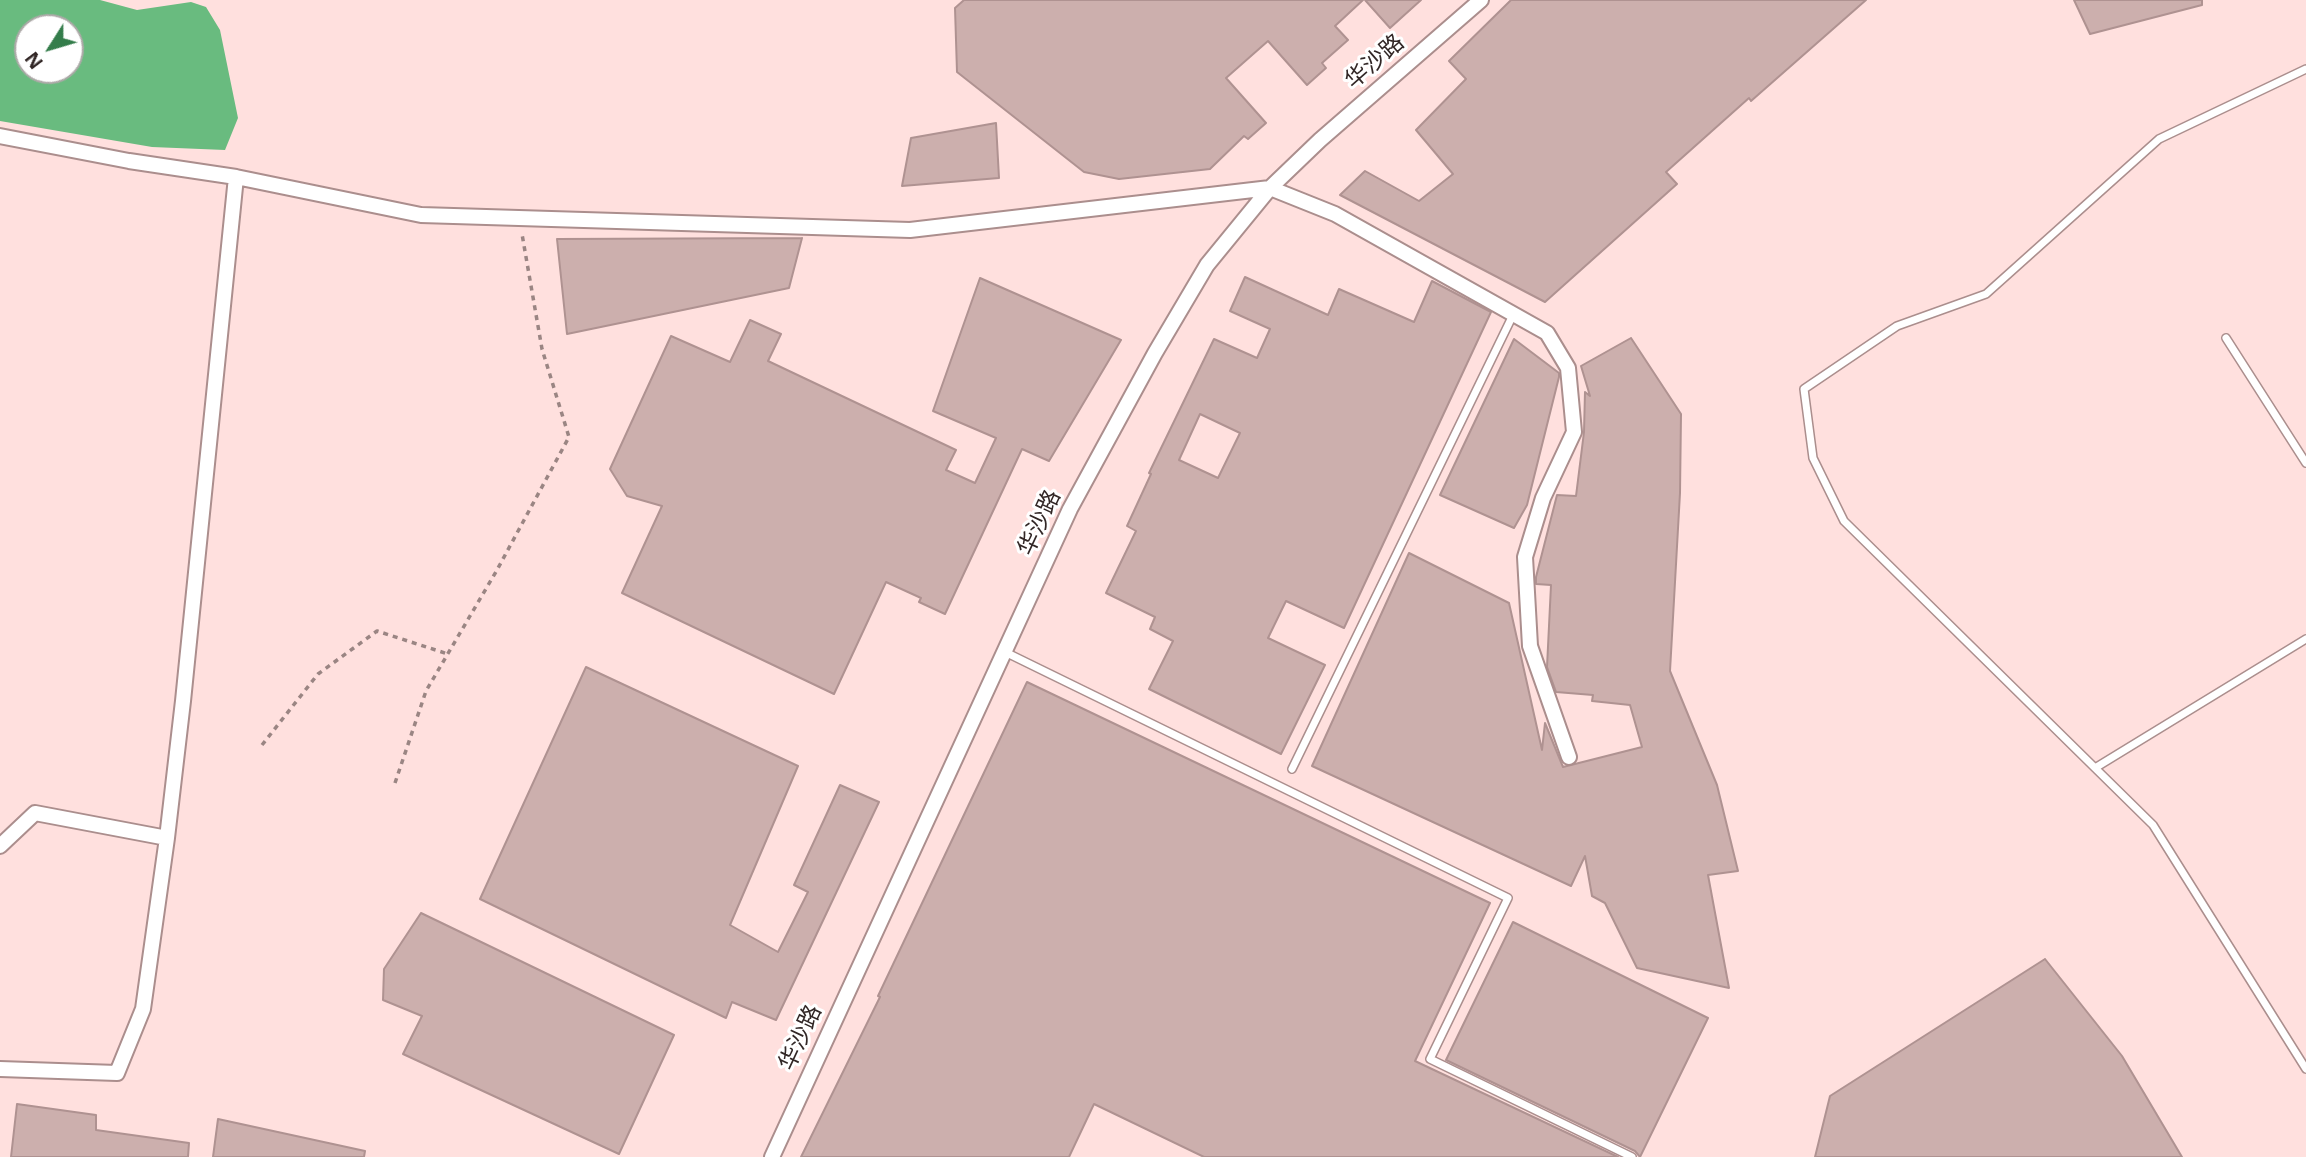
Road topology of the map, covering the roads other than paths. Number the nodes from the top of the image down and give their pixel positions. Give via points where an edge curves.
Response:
1 (1481, 0) edge
2 (2306, 69) edge
3 (0, 136) edge
4 (236, 177) junction
5 (1270, 188) junction
6 (1513, 314) junction
7 (2225, 338) dead end
8 (2306, 463) edge
9 (2306, 639) edge
10 (1005, 652) junction
11 (1569, 757) dead end
12 (2095, 768) junction
13 (1292, 769) dead end
14 (167, 838) junction
15 (0, 846) edge
16 (0, 1069) edge
17 (2306, 1069) edge
18 (772, 1157) edge
19 (1632, 1157) edge

1 - 5 street, 华沙路
2 - 12 lane via 2158,139 1986,294 1898,326 1804,389 1813,458 1844,521
3 - 4 street
4 - 5 street via 421,215 910,230
4 - 14 street
5 - 6 street via 1335,214
5 - 10 street, 华沙路 via 1207,265 1155,353 1070,509
6 - 11 street via 1547,333 1568,368 1574,432 1543,498 1525,557 1530,646
6 - 13 lane
7 - 8 lane
9 - 12 lane
10 - 18 street, 华沙路
10 - 19 lane via 1508,898 1430,1059
12 - 17 lane via 2153,825
14 - 15 street via 35,813
14 - 16 street via 143,1009 117,1073

